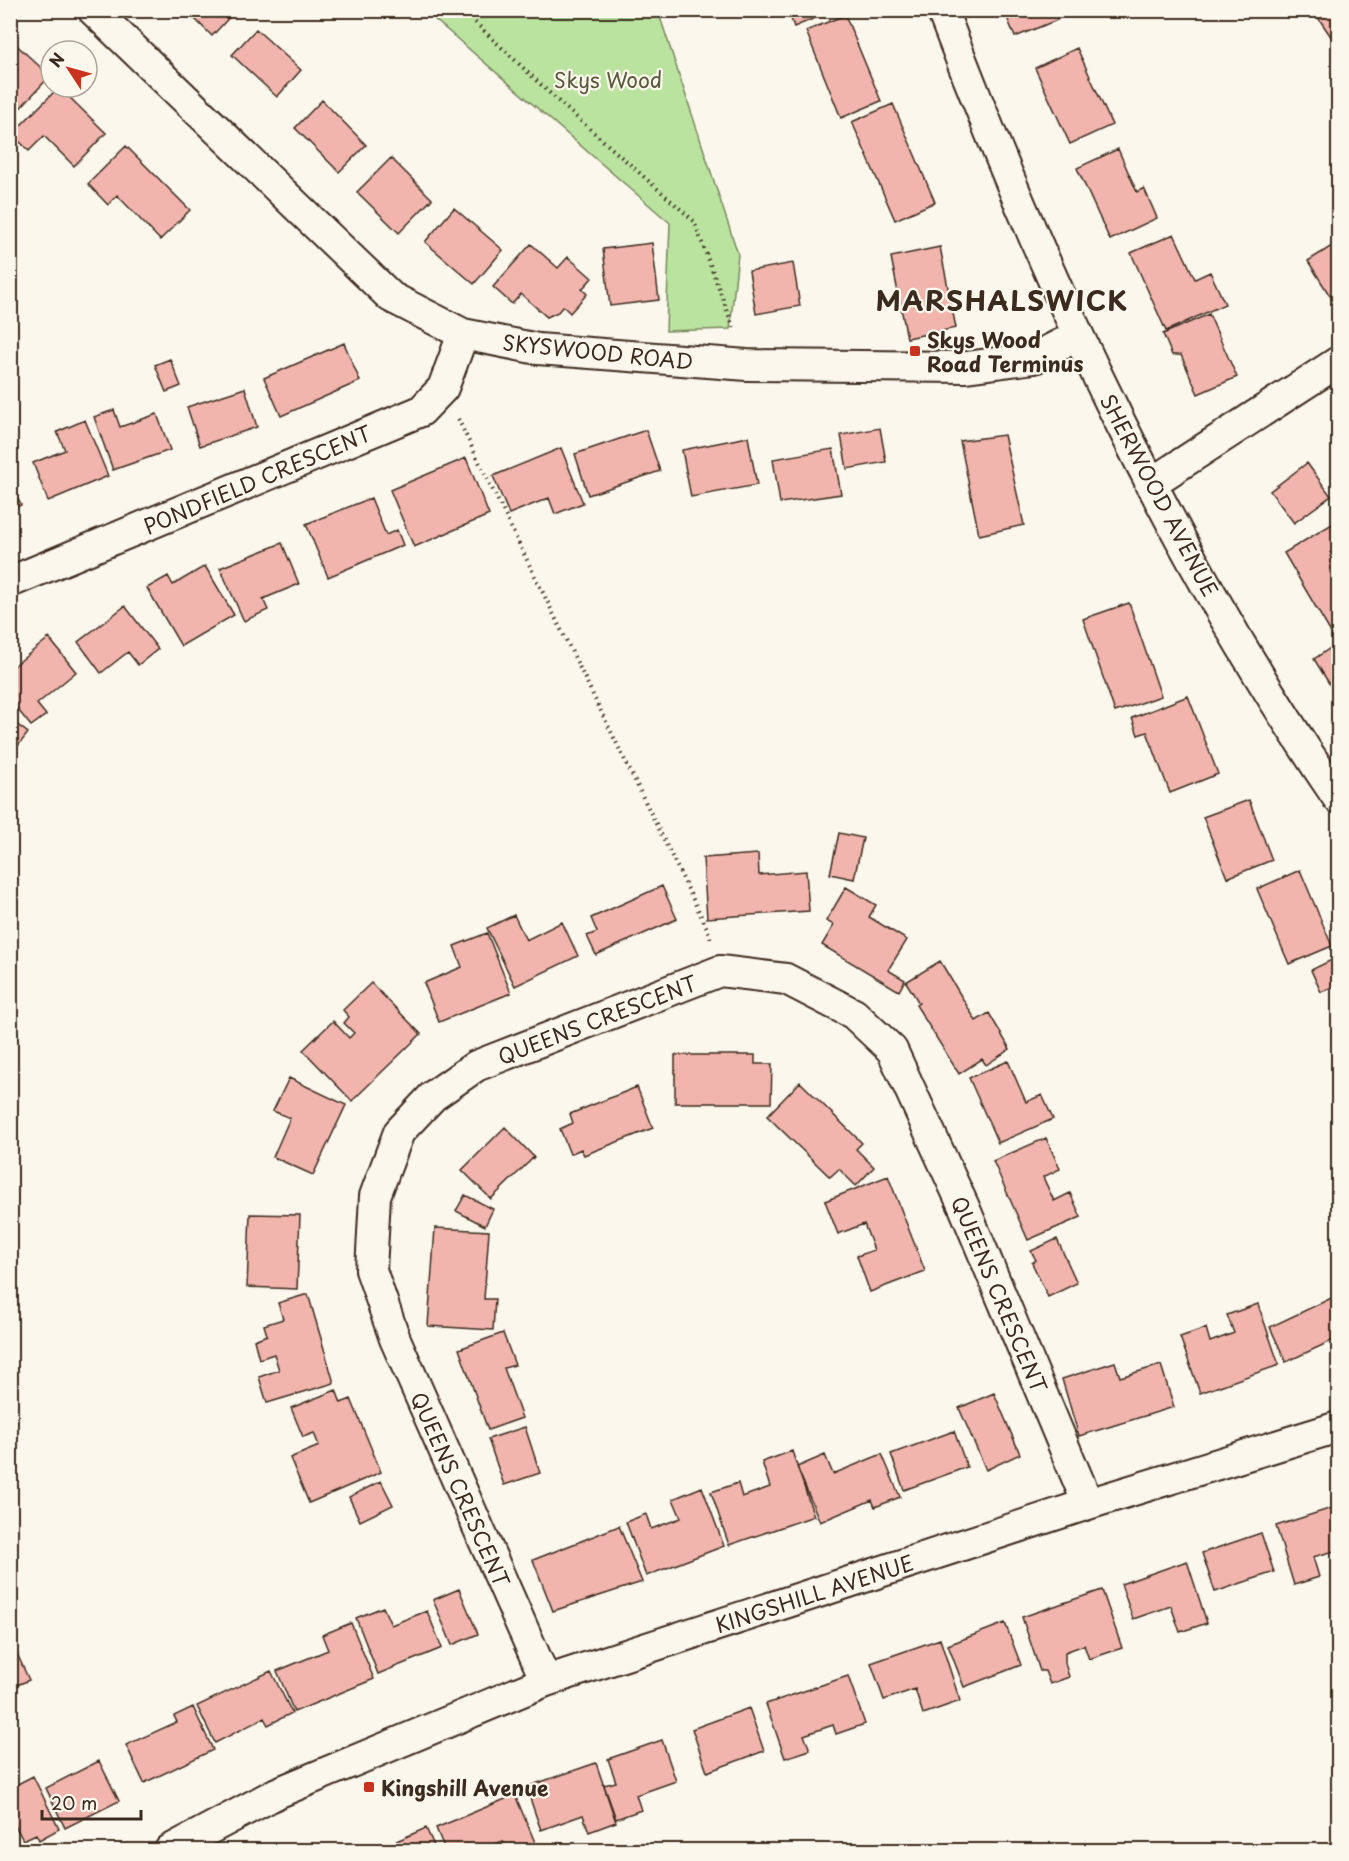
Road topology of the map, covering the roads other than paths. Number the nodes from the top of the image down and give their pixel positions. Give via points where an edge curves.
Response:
1 (93, 10) edge
2 (942, 10) edge
3 (463, 334) junction
4 (1077, 336) junction
5 (1338, 362) edge
6 (1150, 484) junction
7 (10, 582) edge
8 (1338, 798) edge
9 (1338, 1426) edge
10 (1088, 1504) junction
11 (546, 1681) junction
12 (170, 1851) edge

1 - 3 street, SKYSWOOD ROAD via 391,297
2 - 4 street, SHERWOOD AVENUE via 999,158
3 - 4 street, SKYSWOOD ROAD via 538,349 747,365 966,367 1034,358
3 - 7 street, PONDFIELD CRESCENT via 443,388 421,411
4 - 6 street, SHERWOOD AVENUE
5 - 6 street
6 - 8 street, SHERWOOD AVENUE via 1281,714
9 - 10 street, KINGSHILL AVENUE
10 - 11 street, KINGSHILL AVENUE
10 - 11 street, QUEENS CRESCENT via 964,1207 892,1050 854,1014 786,979 720,971 476,1066 433,1096 399,1132 375,1197 371,1270 395,1339
11 - 12 street, KINGSHILL AVENUE via 277,1793

